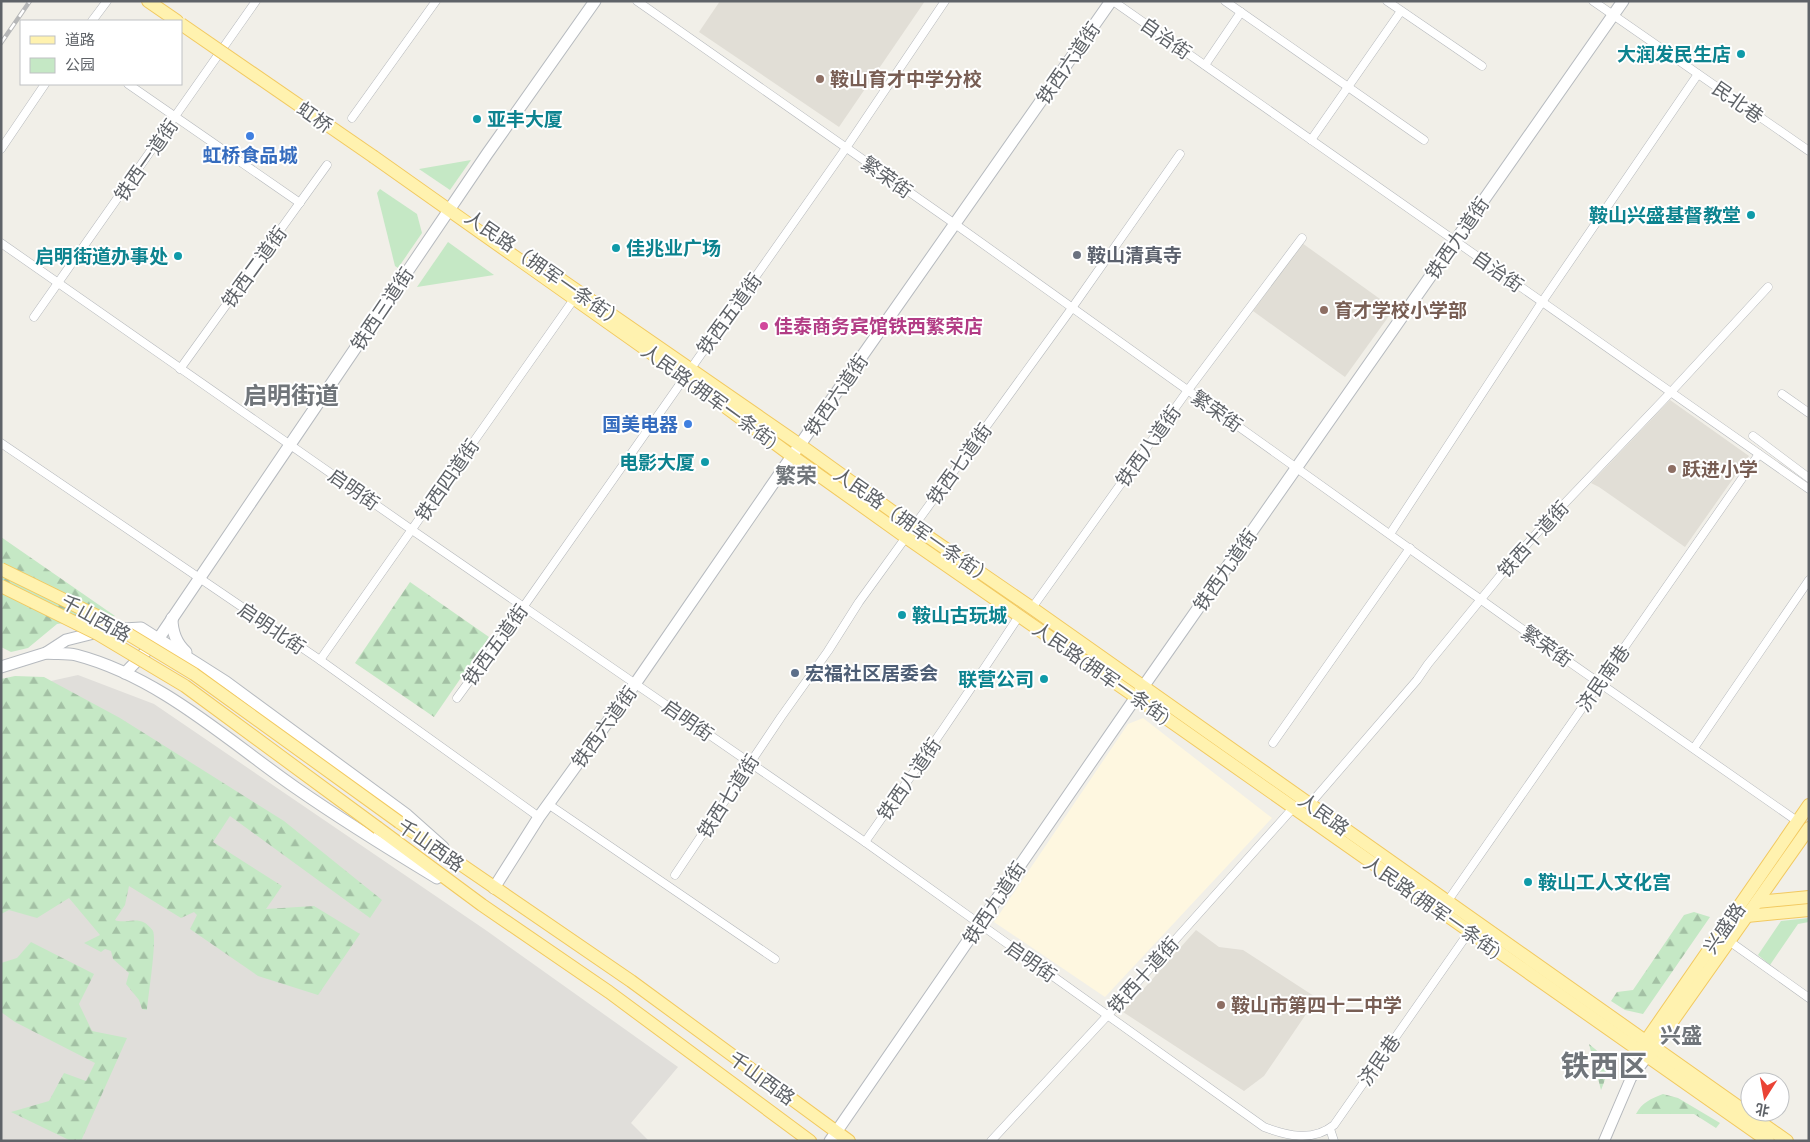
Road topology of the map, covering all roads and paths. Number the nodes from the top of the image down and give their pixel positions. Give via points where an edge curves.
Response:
1 (107, 1) edge
2 (148, 1) edge
3 (256, 1) edge
4 (436, 1) edge
5 (595, 1) edge
6 (637, 1) edge
7 (945, 1) edge
8 (1112, 1) edge
9 (1225, 1) edge
10 (1387, 1) edge
11 (1593, 1) edge
12 (1623, 1) edge
13 (1401, 11) junction
14 (1241, 12) junction
15 (1613, 16) junction
16 (93, 20) edge
17 (176, 20) edge
18 (182, 25) edge
19 (1205, 66) junction
20 (1482, 66) dead end
21 (1698, 74) junction
22 (44, 85) edge
23 (130, 85) edge
24 (1347, 86) junction
25 (176, 116) junction
26 (352, 118) dead end
27 (1311, 140) junction
28 (1424, 140) dead end
29 (846, 148) junction
30 (1, 149) edge
31 (1809, 151) edge
32 (1180, 154) dead end
33 (327, 165) dead end
34 (300, 203) junction
35 (451, 207) junction
36 (955, 224) junction
37 (1302, 238) dead end
38 (1455, 240) junction
39 (1, 243) edge
40 (59, 284) junction
41 (1768, 287) dead end
42 (574, 299) junction
43 (1542, 302) junction
44 (1072, 308) junction
45 (34, 318) dead end
46 (180, 368) junction
47 (687, 373) junction
48 (1188, 390) junction
49 (1671, 392) junction
50 (1782, 394) dead end
51 (1809, 413) edge
52 (1753, 436) dead end
53 (1, 443) edge
54 (290, 444) junction
55 (800, 445) junction
56 (1760, 454) junction
57 (792, 456) junction
58 (1297, 467) junction
59 (1809, 478) edge
60 (1809, 488) edge
61 (412, 530) junction
62 (910, 532) junction
63 (1390, 534) junction
64 (1410, 548) junction
65 (1, 569) edge
66 (198, 578) junction
67 (1809, 580) edge
68 (1, 586) edge
69 (1481, 599) junction
70 (524, 606) junction
71 (1032, 608) junction
72 (1019, 616) junction
73 (172, 618) junction
74 (141, 628) junction
75 (158, 638) junction
76 (46, 653) junction
77 (320, 660) junction
78 (196, 662) junction
79 (1, 667) edge
80 (125, 673) junction
81 (1600, 683) junction
82 (636, 684) junction
83 (1140, 692) junction
84 (457, 698) dead end
85 (1273, 743) dead end
86 (1694, 748) junction
87 (750, 762) junction
88 (548, 804) junction
89 (1310, 804) junction
90 (1809, 805) edge
91 (1293, 808) junction
92 (539, 817) junction
93 (1803, 824) edge
94 (865, 842) junction
95 (475, 875) junction
96 (675, 875) dead end
97 (494, 888) junction
98 (1809, 897) edge
99 (1448, 902) junction
100 (1756, 902) junction
101 (482, 905) junction
102 (1809, 910) edge
103 (1747, 916) junction
104 (979, 925) junction
105 (1469, 932) junction
106 (1729, 941) junction
107 (775, 959) dead end
108 (1809, 998) edge
109 (1108, 1015) junction
110 (1646, 1049) junction
111 (1330, 1129) junction
112 (833, 1136) edge
113 (810, 1141) edge
114 (849, 1141) edge
115 (991, 1141) edge
116 (1334, 1141) edge
117 (1604, 1141) edge
118 (1768, 1141) edge
119 (1787, 1141) edge

1 - 16 street
2 - 17 main road
3 - 25 street, 铁西一道街
4 - 26 street
5 - 35 main road, 铁西三道街
6 - 29 street, 繁荣街
7 - 29 street, 铁西五道街
8 - 19 street, 自治街
8 - 36 main road, 铁西六道街
9 - 14 street
10 - 13 street
11 - 15 street, 民北巷
12 - 15 main road, 铁西九道街
13 - 20 street
13 - 24 street
14 - 19 street
14 - 24 street
15 - 21 street, 民北巷
15 - 38 main road, 铁西九道街
18 - 35 main road, 虹桥, bridge
19 - 27 street, 自治街
21 - 31 street, 民北巷
21 - 43 street
22 - 30 street
23 - 25 street
24 - 27 street
24 - 28 street
25 - 34 street
25 - 40 street, 铁西一道街
27 - 38 street, 自治街
29 - 36 street, 繁荣街
29 - 47 street, 铁西五道街
32 - 44 street, 铁西七道街
33 - 34 street, 铁西二道街
34 - 46 street, 铁西二道街
35 - 42 main road, 人民路(拥军一条街)
35 - 47 main road, 人民路（拥军一条街）
35 - 54 main road, 铁西三道街
36 - 44 street, 繁荣街
36 - 55 main road, 铁西六道街
37 - 48 street, 铁西八道街
38 - 43 street, 自治街
38 - 58 main road, 铁西九道街
39 - 40 street, 启明街
40 - 45 street, 铁西一道街
40 - 46 street, 启明街
41 - 49 street, 铁西十道街
42 - 47 main road, 人民路(拥军一条街)
42 - 61 street, 铁西四道街
43 - 49 street, 自治街
43 - 63 street
44 - 48 street, 繁荣街
44 - 62 street, 铁西七道街
46 - 54 street, 启明街
47 - 55 main road, 人民路（拥军一条街）
47 - 57 main road, 人民路(拥军一条街)
47 - 70 street, 铁西五道街
48 - 58 street, 繁荣街
48 - 71 street, 铁西八道街
49 - 56 street, 自治街
49 - 69 street, 铁西十道街 via 1549,519
50 - 51 street
52 - 59 street
53 - 66 street, 启明北街
54 - 61 street, 启明街
54 - 66 main road, 铁西三道街
55 - 57 main road, 铁西六道街
55 - 62 main road, 人民路（拥军一条街）
56 - 60 street, 自治街
56 - 81 street, 济民南巷
57 - 62 main road, 人民路(拥军一条街)
57 - 82 main road, 铁西六道街
58 - 63 street, 繁荣街
58 - 83 main road, 铁西九道街
61 - 70 street, 启明街
61 - 77 street, 铁西四道街
62 - 71 main road, 人民路（拥军一条街）
62 - 72 main road, 人民路(拥军一条街)
62 - 87 street, 铁西七道街
63 - 64 street, 繁荣街
64 - 69 street, 繁荣街
64 - 85 street
65 - 95 main road, 千山西路, bridge via 105,620 194,674
66 - 73 main road, 铁西三道街
66 - 77 street, 启明北街
67 - 86 street
68 - 101 main road, 千山西路, bridge via 98,634 185,686
69 - 81 street, 繁荣街
69 - 89 street, 铁西十道街 via 1417,680
70 - 82 street, 启明街
70 - 84 street, 铁西五道街
71 - 83 main road, 人民路
72 - 83 main road, 人民路(拥军一条街)
72 - 94 street, 铁西八道街
73 - 74 main road via 157,626
73 - 75 main road, 铁西三道街
73 - 78 main road via 176,640
74 - 75 main road
74 - 76 main road via 106,630 66,640
75 - 78 main road
75 - 80 main road, 铁西三道街
76 - 79 main road
76 - 80 main road via 75,655
77 - 92 street, 启明北街
78 - 95 main road via 407,815
80 - 101 main road via 177,702 368,836
81 - 86 street, 繁荣街
81 - 99 street, 济民南巷
82 - 87 street, 启明街
82 - 88 main road, 铁西六道街
83 - 89 main road, 人民路
83 - 91 main road, 人民路(拥军一条街)
83 - 104 main road, 铁西九道街
86 - 93 street, 繁荣街
87 - 94 street, 启明街
87 - 96 street, 铁西七道街
88 - 92 main road, 铁西六道街
88 - 107 street
89 - 99 main road, 人民路
90 - 93 main road, 兴盛路
91 - 105 main road, 人民路(拥军一条街)
91 - 109 street, 铁西十道街
92 - 97 main road, 铁西六道街
93 - 100 main road, 兴盛路
93 - 110 main road, 兴盛路
94 - 104 street, 启明街
95 - 97 main road, 千山西路
97 - 112 main road, 千山西路 via 631,982
98 - 100 main road
99 - 110 main road, 人民路
100 - 103 main road, 兴盛路
101 - 113 main road, 千山西路 via 609,992
102 - 103 main road
103 - 106 main road, 兴盛路
104 - 109 street, 启明街
104 - 112 main road, 铁西九道街
105 - 110 main road, 人民路(拥军一条街)
105 - 111 street, 济民巷
106 - 108 street
106 - 110 main road, 兴盛路
109 - 111 street, 启明街 via 1264,1127 1309,1138
109 - 115 street, 铁西十道街
110 - 117 street
110 - 118 main road, 人民路(拥军一条街) via 1684,1082
110 - 119 main road, 人民路
111 - 116 street
112 - 114 main road, 千山西路

